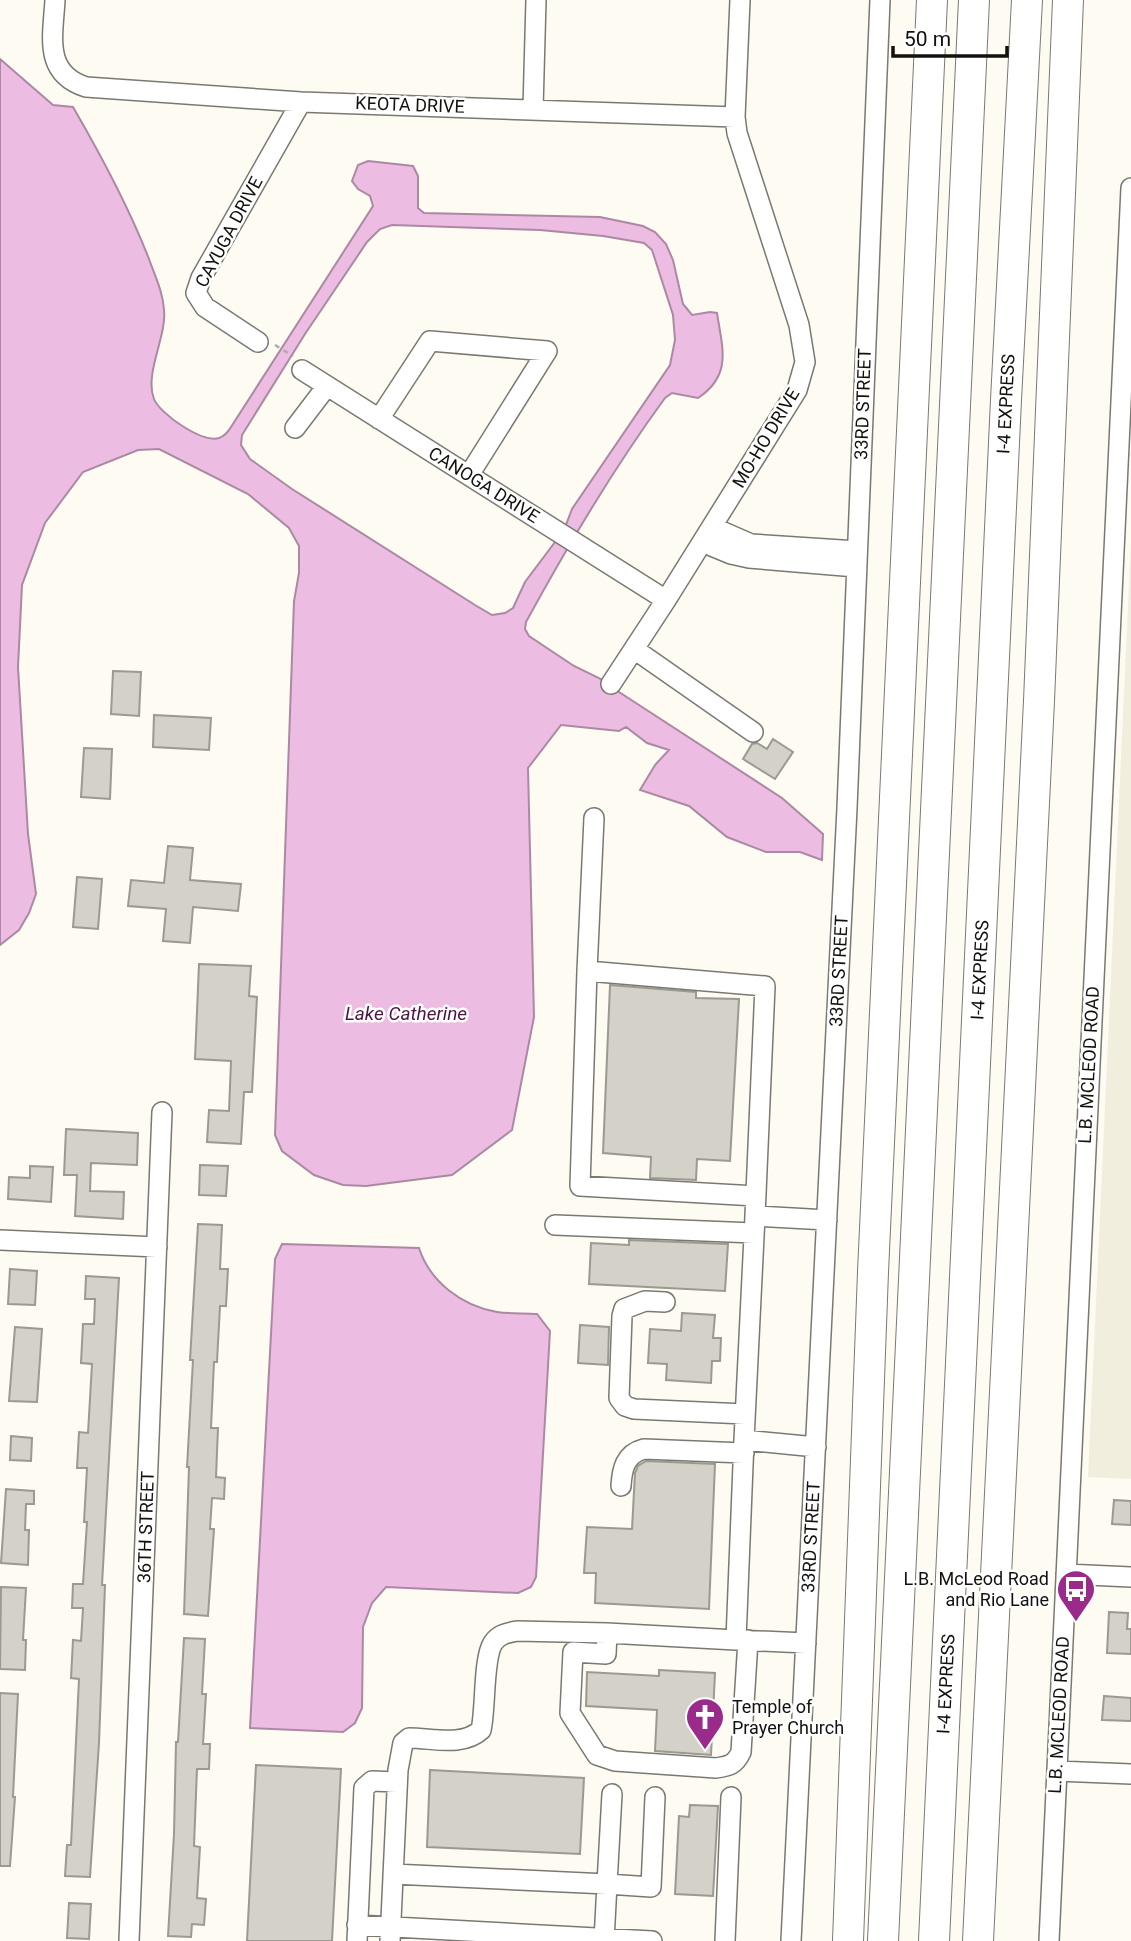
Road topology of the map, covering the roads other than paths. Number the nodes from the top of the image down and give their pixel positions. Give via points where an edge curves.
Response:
1 (55, 0) edge
2 (536, 0) edge
3 (740, 0) edge
4 (880, 0) edge
5 (932, 0) edge
6 (974, 0) edge
7 (1027, 0) edge
8 (1068, 0) edge
9 (301, 102) junction
10 (533, 109) junction
11 (735, 117) junction
12 (1131, 188) edge
13 (1128, 325) edge
14 (267, 344) road end
15 (299, 364) road end
16 (327, 386) junction
17 (379, 419) junction
18 (295, 428) dead end
19 (469, 475) junction
20 (1123, 531) edge
21 (707, 535) junction
22 (856, 559) junction
23 (666, 600) junction
24 (634, 649) junction
25 (611, 684) dead end
26 (753, 732) dead end
27 (594, 818) dead end
28 (587, 971) junction
29 (162, 1112) dead end
30 (755, 1215) junction
31 (827, 1220) junction
32 (555, 1225) dead end
33 (0, 1240) edge
34 (158, 1247) junction
35 (665, 1303) dead end
36 (746, 1414) junction
37 (744, 1447) junction
38 (816, 1447) junction
39 (621, 1486) dead end
40 (1066, 1574) junction
41 (1131, 1577) edge
42 (997, 1584) junction
43 (607, 1633) junction
44 (742, 1640) junction
45 (806, 1643) junction
46 (1057, 1771) junction
47 (1131, 1774) edge
48 (398, 1776) junction
49 (612, 1794) dead end
50 (655, 1797) dead end
51 (731, 1797) dead end
52 (393, 1874) junction
53 (607, 1884) junction
54 (357, 1933) edge
55 (390, 1934) edge
56 (604, 1940) edge
57 (129, 1941) edge
58 (652, 1941) edge
59 (725, 1941) edge
60 (791, 1941) edge
61 (848, 1941) edge
62 (883, 1941) edge
63 (934, 1941) edge
64 (978, 1941) edge
65 (996, 1941) edge
66 (1049, 1941) edge

1 - 9 street, KEOTA DRIVE via 56,64 72,83
2 - 10 street
3 - 11 street, MO-HO DRIVE
4 - 22 street, 33RD STREET
5 - 61 highway via 873,1272
6 - 62 highway
7 - 63 highway, I-4 EXPRESS
8 - 42 highway
9 - 10 street, KEOTA DRIVE
9 - 14 street, CAYUGA DRIVE via 196,293 205,307
10 - 11 street, KEOTA DRIVE
11 - 21 street, MO-HO DRIVE via 799,325 805,362 797,390
12 - 13 street, L.B. MCLEOD ROAD
13 - 20 street, L.B. MCLEOD ROAD
15 - 16 street, CANOGA DRIVE
16 - 17 street, CANOGA DRIVE
16 - 18 street
17 - 19 street, CANOGA DRIVE
17 - 19 street via 430,341 547,351
19 - 23 street, CANOGA DRIVE
20 - 40 street, L.B. MCLEOD ROAD
21 - 22 street
21 - 23 street, MO-HO DRIVE
22 - 31 street, 33RD STREET
23 - 24 street, MO-HO DRIVE
24 - 25 street, MO-HO DRIVE
24 - 26 street
27 - 28 street
28 - 30 street via 580,1186
28 - 30 street via 765,986
29 - 34 street, 36TH STREET
30 - 31 street
30 - 32 street
30 - 36 street
31 - 38 street, 33RD STREET
33 - 34 street
34 - 57 street, 36TH STREET
35 - 36 street via 645,1301 624,1309 619,1398 634,1409
36 - 37 street
37 - 38 street
37 - 39 street via 634,1452 626,1460
37 - 44 street
38 - 45 street, 33RD STREET
40 - 41 street
40 - 46 street, L.B. MCLEOD ROAD
42 - 64 highway
42 - 65 highway
43 - 44 street
43 - 44 street via 606,1654 573,1652 570,1713 597,1755 615,1761 716,1768 730,1766 741,1752
43 - 48 street via 502,1634 488,1657 481,1730 461,1740 409,1738 403,1743
44 - 45 street
45 - 60 street, 33RD STREET
46 - 47 street
46 - 66 street, L.B. MCLEOD ROAD
48 - 52 street
48 - 54 street via 372,1781 364,1788
49 - 53 street
50 - 53 street via 651,1887
51 - 59 street
52 - 53 street
52 - 55 street
53 - 56 street
54 - 55 street
55 - 56 street
56 - 58 street

